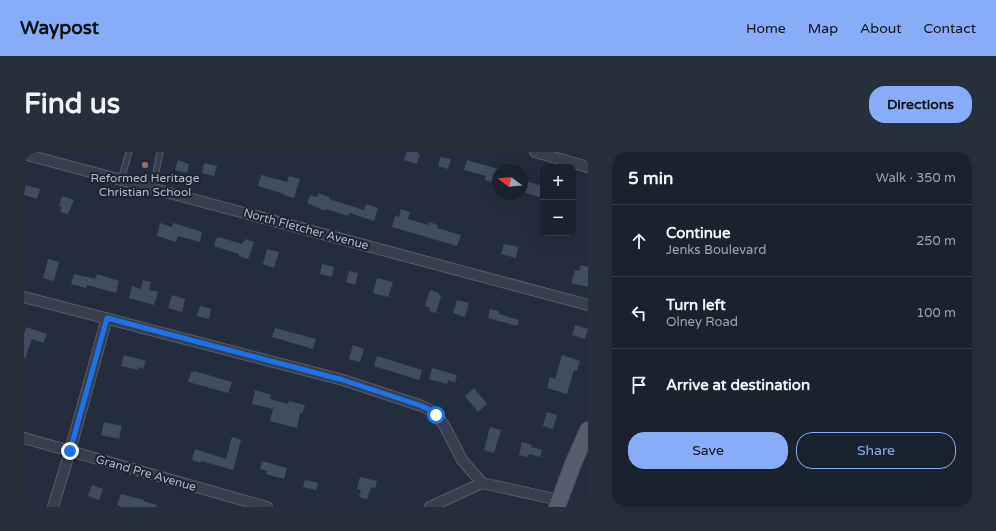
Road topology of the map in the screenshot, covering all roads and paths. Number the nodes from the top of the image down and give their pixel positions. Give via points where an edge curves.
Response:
1 (129, 152) edge
2 (160, 152) edge
3 (535, 152) edge
4 (24, 154) edge
5 (588, 167) edge
6 (121, 180) junction
7 (153, 188) junction
8 (24, 296) edge
9 (588, 305) edge
10 (107, 318) junction
11 (587, 433) edge
12 (24, 438) edge
13 (70, 451) junction
14 (482, 483) junction
15 (558, 504) edge
16 (53, 507) edge
17 (267, 507) edge
18 (430, 507) edge

1 - 6 lane
2 - 7 lane
3 - 5 street
4 - 6 street, North Fletcher Avenue
6 - 7 street, North Fletcher Avenue
7 - 9 street, North Fletcher Avenue
8 - 10 street
10 - 13 street
10 - 14 street via 343,380 432,411 444,425 462,460
11 - 15 main road
12 - 13 street, Grand Pre Avenue
13 - 16 street
13 - 17 street, Grand Pre Avenue
14 - 15 street
14 - 18 street

